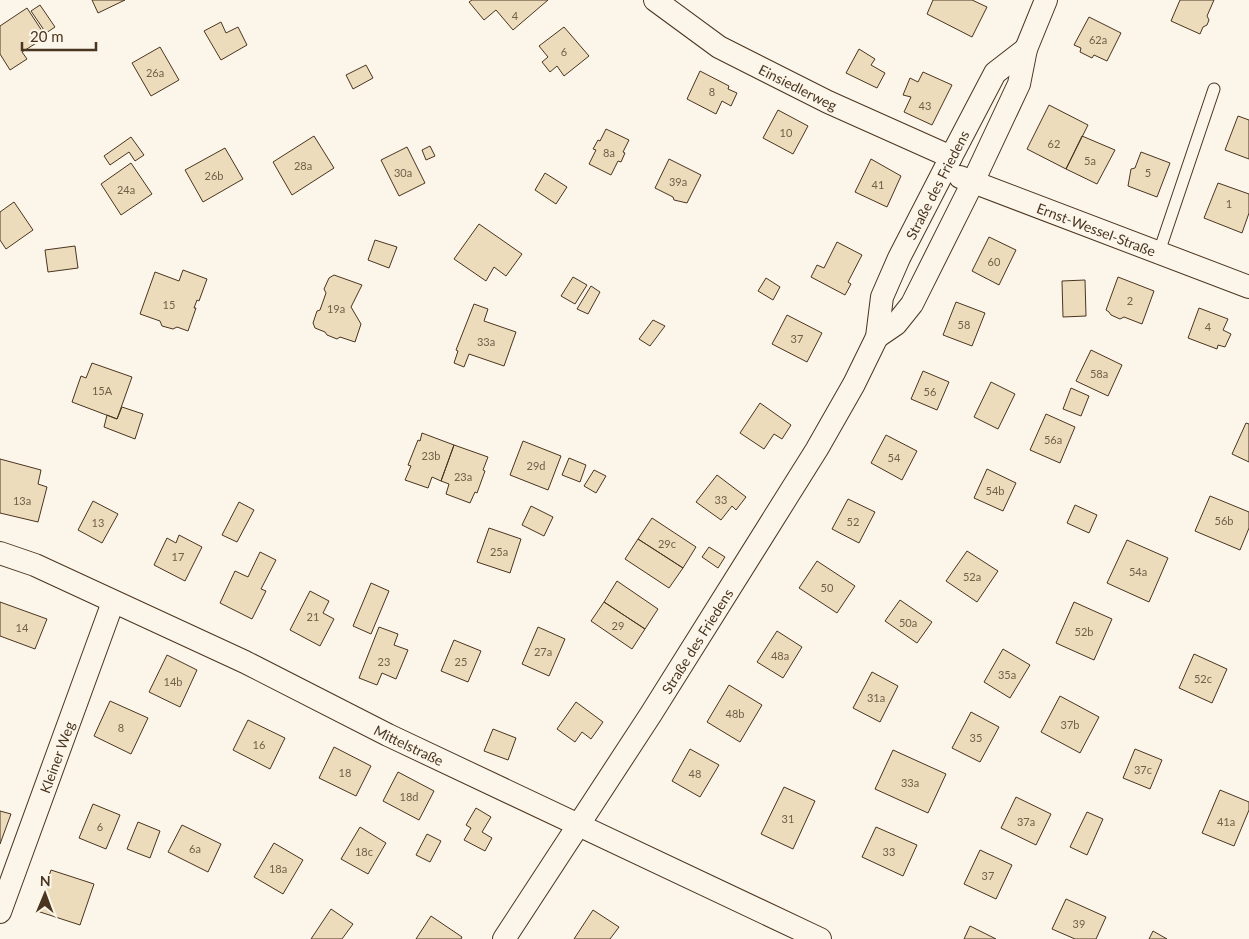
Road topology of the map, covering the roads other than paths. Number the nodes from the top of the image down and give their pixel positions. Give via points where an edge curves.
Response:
1 (655, 0) edge
2 (1046, 0) edge
3 (1026, 49) junction
4 (1214, 89) dead end
5 (948, 164) junction
6 (973, 182) junction
7 (1159, 252) junction
8 (1249, 287) edge
9 (878, 337) junction
10 (0, 553) edge
11 (113, 602) junction
12 (580, 825) junction
13 (0, 912) edge
14 (504, 939) edge
15 (820, 939) edge

1 - 5 street, Einsiedlerweg via 720,47
2 - 3 street, Straße des Friedens
3 - 5 street, Straße des Friedens via 995,73
3 - 6 street, Straße des Friedens via 1019,84
4 - 7 lane
5 - 6 street, Ernst-Wessel-Straße
5 - 9 street, Straße des Friedens via 882,296
6 - 7 street, Ernst-Wessel-Straße
6 - 9 street, Straße des Friedens via 912,304 896,324
7 - 8 street, Ernst-Wessel-Straße
9 - 12 street, Straße des Friedens via 817,449
10 - 11 street, Mittelstraße via 35,565
11 - 12 street, Mittelstraße via 245,662 388,735
11 - 13 street, Kleiner Weg
12 - 14 street, Straße des Friedens
12 - 15 street, Mittelstraße

